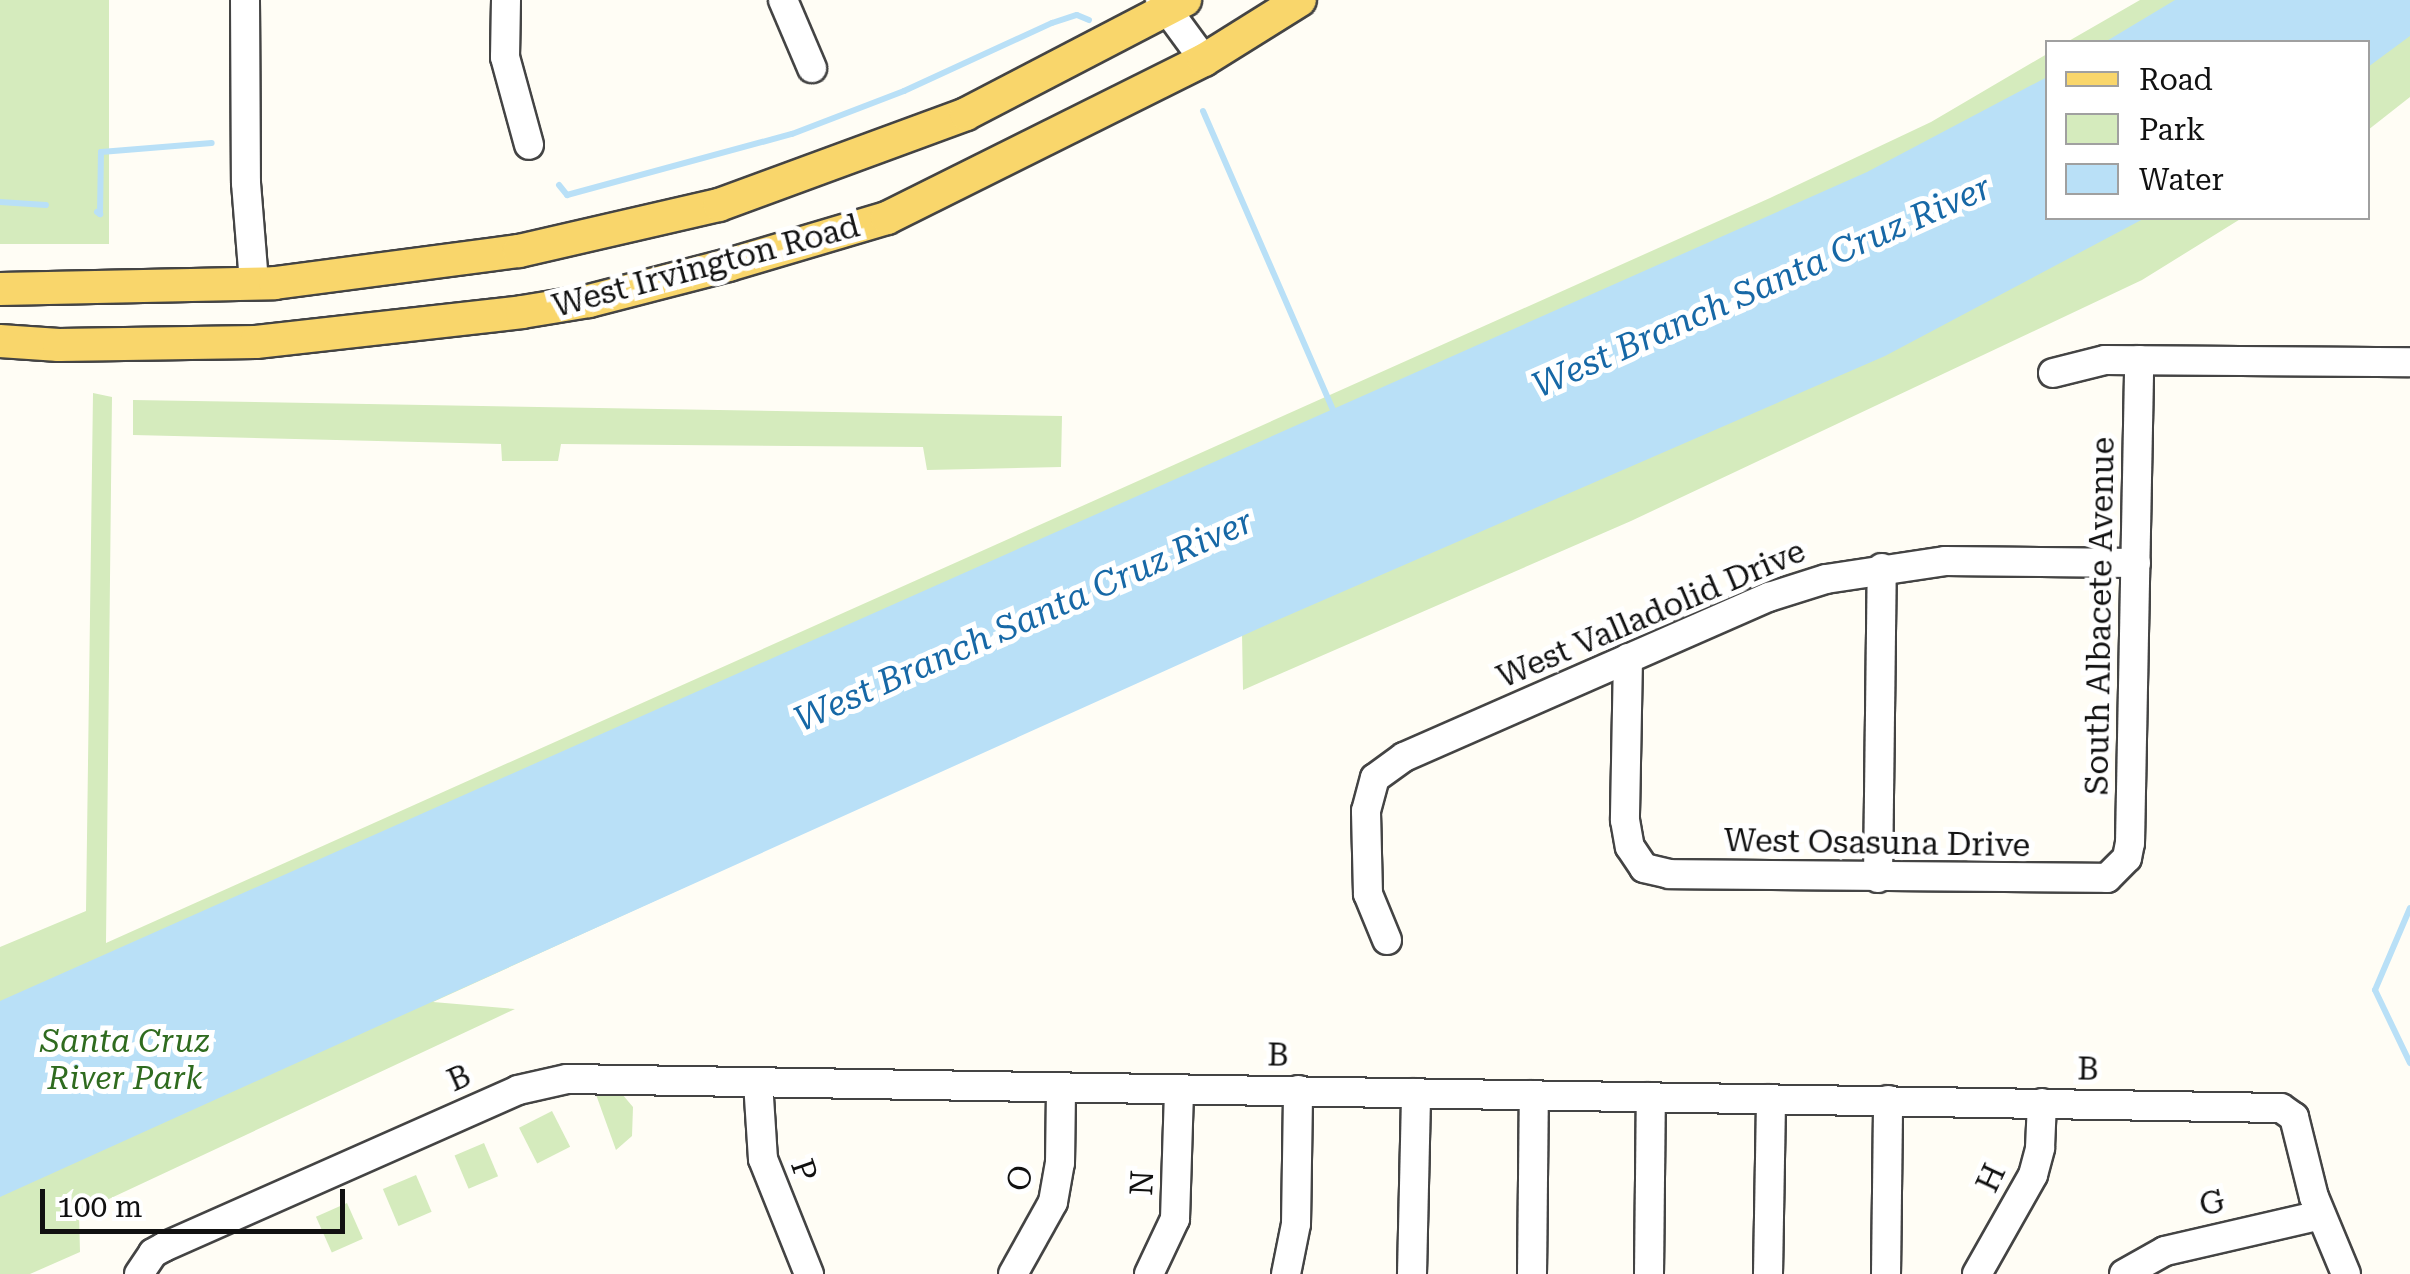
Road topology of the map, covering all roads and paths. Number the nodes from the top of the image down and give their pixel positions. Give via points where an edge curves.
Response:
1 (245, 0) edge
2 (506, 0) edge
3 (784, 0) edge
4 (1300, 0) edge
5 (1170, 4) edge
6 (1204, 60) junction
7 (812, 68) dead end
8 (528, 144) dead end
9 (254, 284) junction
10 (0, 289) edge
11 (0, 341) edge
12 (2139, 360) junction
13 (2410, 362) edge
14 (2053, 373) dead end
15 (2136, 564) junction
16 (1882, 568) junction
17 (1628, 658) junction
18 (1878, 878) junction
19 (2126, 878) joint
20 (1387, 940) dead end
21 (758, 1082) junction
22 (1061, 1087) junction
23 (1179, 1089) junction
24 (1298, 1090) junction
25 (1416, 1092) junction
26 (1534, 1094) junction
27 (1652, 1097) junction
28 (1771, 1099) junction
29 (1888, 1100) junction
30 (2042, 1103) junction
31 (2320, 1215) junction
32 (139, 1274) edge
33 (810, 1274) edge
34 (1013, 1274) edge
35 (1149, 1274) edge
36 (1286, 1274) edge
37 (1412, 1274) edge
38 (1532, 1274) edge
39 (1649, 1274) edge
40 (1768, 1274) edge
41 (1886, 1274) edge
42 (1977, 1274) edge
43 (2124, 1274) edge
44 (2346, 1274) edge

1 - 9 street
2 - 8 street via 505,57
3 - 7 street
4 - 6 main road, West Irvington Road
5 - 6 street
5 - 9 main road, West Irvington Road via 966,114 719,205 518,251
6 - 11 main road, West Irvington Road via 887,218 589,301 256,342
9 - 10 main road, West Irvington Road
12 - 13 street
12 - 14 street via 2088,360
12 - 15 street, South Albacete Avenue
15 - 16 street, West Valladolid Drive via 1974,560
15 - 19 street, South Albacete Avenue
16 - 17 street, West Valladolid Drive via 1769,597
16 - 18 street
17 - 18 street, West Osasuna Drive via 1625,820 1634,868
17 - 20 street, West Valladolid Drive via 1369,775 1365,875
18 - 19 street, West Osasuna Drive
21 - 22 street, B
21 - 32 street, B via 567,1079 534,1085 164,1246
21 - 33 street, P via 763,1159
22 - 23 street, B
22 - 34 street, O via 1052,1202
23 - 24 street, B
23 - 35 street, N via 1175,1219
24 - 25 street, B
24 - 36 street via 1294,1240
25 - 26 street, B
25 - 37 street
26 - 27 street, B
26 - 38 street
27 - 28 street, B
27 - 39 street
28 - 29 street, B
28 - 40 street
29 - 30 street, B
29 - 41 street
30 - 31 street, B via 2289,1111
30 - 42 street, H via 2033,1175
31 - 43 street, G via 2164,1250
31 - 44 street, B

